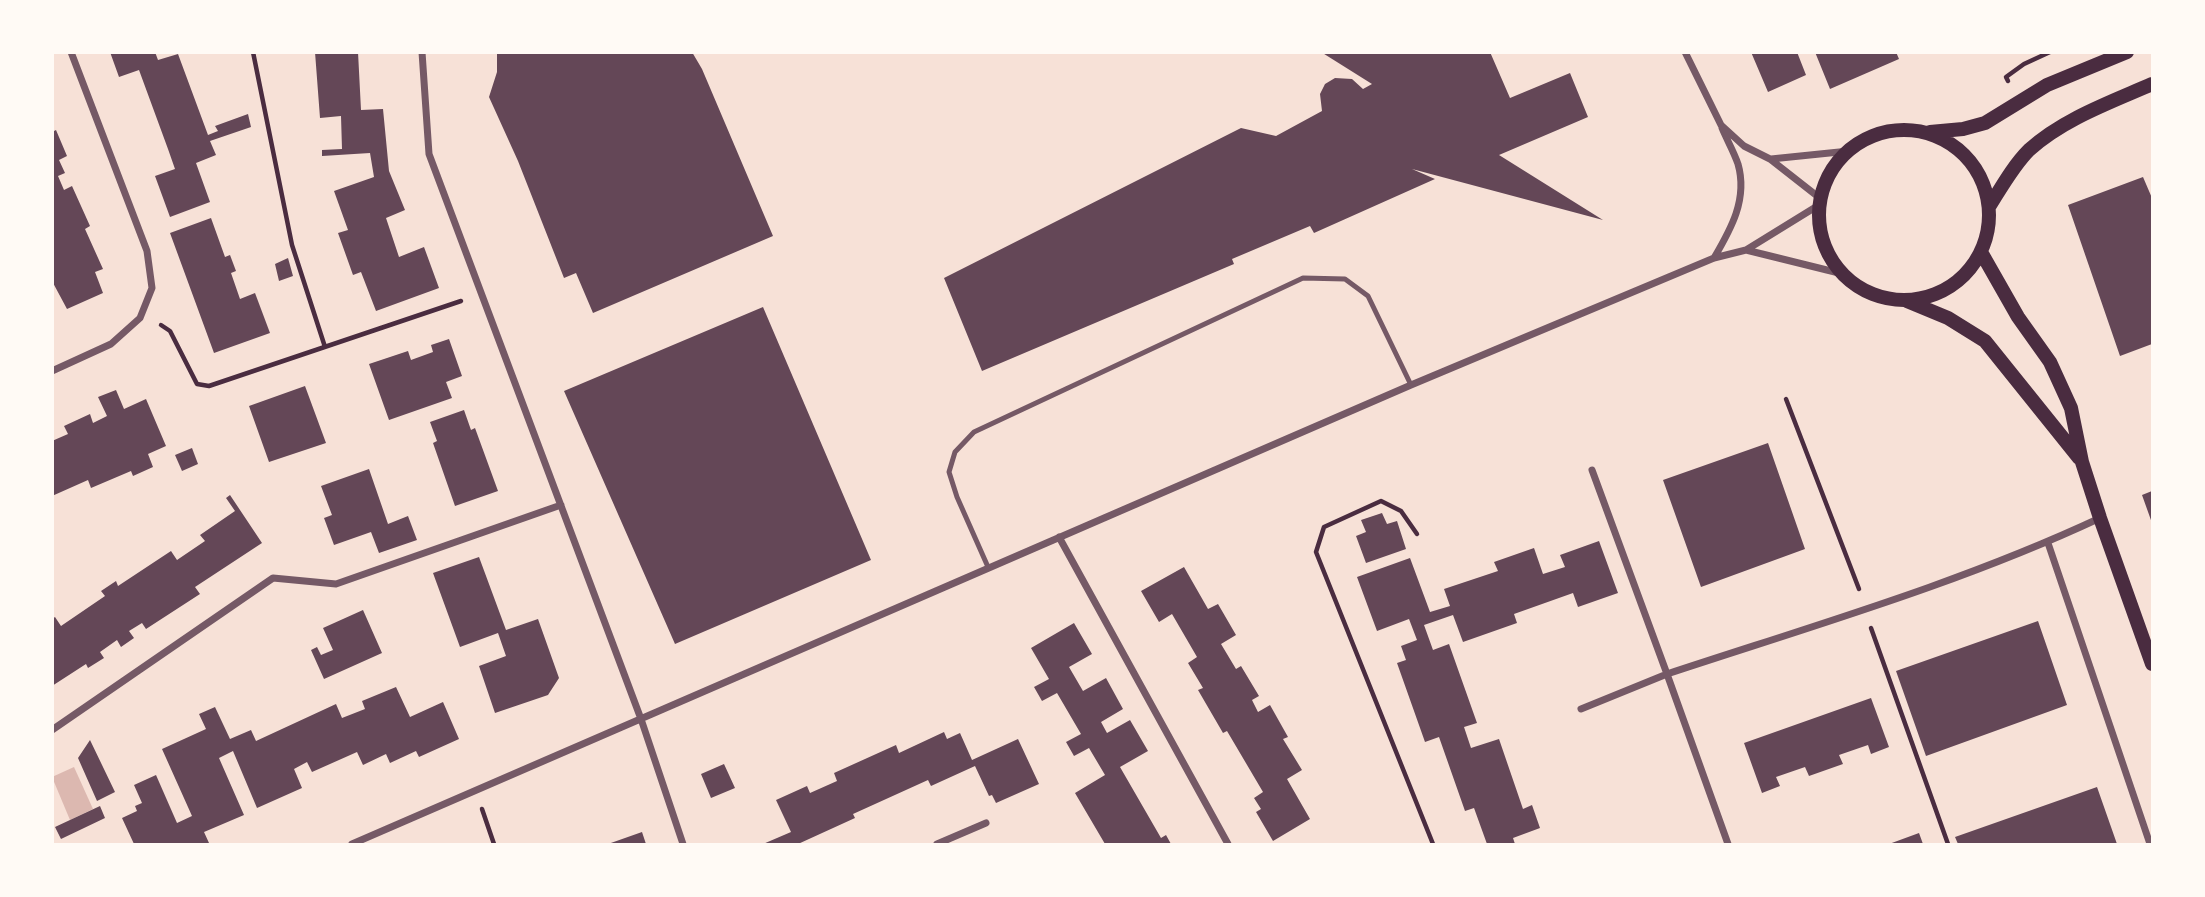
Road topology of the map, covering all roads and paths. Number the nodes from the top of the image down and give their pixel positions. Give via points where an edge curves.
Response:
1 (71, 52) edge
2 (253, 52) edge
3 (422, 52) edge
4 (1685, 52) edge
5 (2127, 52) edge
6 (2152, 84) edge
7 (1721, 125) junction
8 (1925, 132) junction
9 (1849, 152) junction
10 (1770, 159) junction
11 (1820, 202) junction
12 (1989, 207) junction
13 (1746, 250) junction
14 (1981, 253) junction
15 (1714, 258) junction
16 (1843, 274) junction
17 (482, 294) junction
18 (1906, 300) junction
19 (140, 318) junction
20 (325, 347) junction
21 (52, 371) edge
22 (1411, 385) junction
23 (2082, 462) junction
24 (1592, 470) dead end
25 (561, 505) junction
26 (2100, 519) junction
27 (1417, 534) dead end
28 (1059, 537) junction
29 (2048, 543) junction
30 (988, 567) junction
31 (2152, 664) edge
32 (1667, 674) junction
33 (1581, 709) dead end
34 (641, 719) junction
35 (52, 730) edge
36 (475, 791) junction
37 (986, 823) dead end
38 (352, 845) edge
39 (494, 845) edge
40 (683, 845) edge
41 (937, 845) edge
42 (1228, 845) edge
43 (1433, 845) edge
44 (1728, 845) edge
45 (2150, 845) edge

1 - 19 street via 147,251 152,288
2 - 20 path via 292,245
3 - 17 street via 429,154
4 - 7 street
5 - 8 main road via 2048,85 1985,123
6 - 12 main road via 2050,134 2028,151
7 - 10 street via 1744,146
7 - 15 street via 1738,166 1740,196 1733,227
8 - 9 main road via 1879,134
8 - 12 main road via 1945,140 1968,160 1984,186
9 - 10 street
9 - 11 main road via 1828,178
10 - 11 street
11 - 13 street
11 - 16 main road via 1821,234 1829,256
12 - 14 main road
13 - 15 street
13 - 16 street
14 - 18 main road via 1950,287 1929,297
14 - 23 main road via 2050,362 2071,408
15 - 22 street
16 - 18 main road via 1861,289 1883,298
17 - 20 path
17 - 25 street
18 - 23 main road via 1985,341
19 - 20 path via 156,321 170,331 197,384 209,386
19 - 21 street via 111,344
22 - 28 street
22 - 30 lane via 1368,296 1345,279 1303,278 974,432 955,452 949,471
23 - 26 main road
24 - 32 street
25 - 34 street
25 - 35 street via 336,584 273,578
26 - 29 street
26 - 31 main road
27 - 43 path via 1401,511 1381,501 1324,527 1317,552
28 - 30 street
28 - 42 street
29 - 32 street
29 - 45 street
30 - 34 street
32 - 33 street
32 - 44 street
34 - 36 street
34 - 40 street
36 - 38 street
36 - 39 path
37 - 41 street

